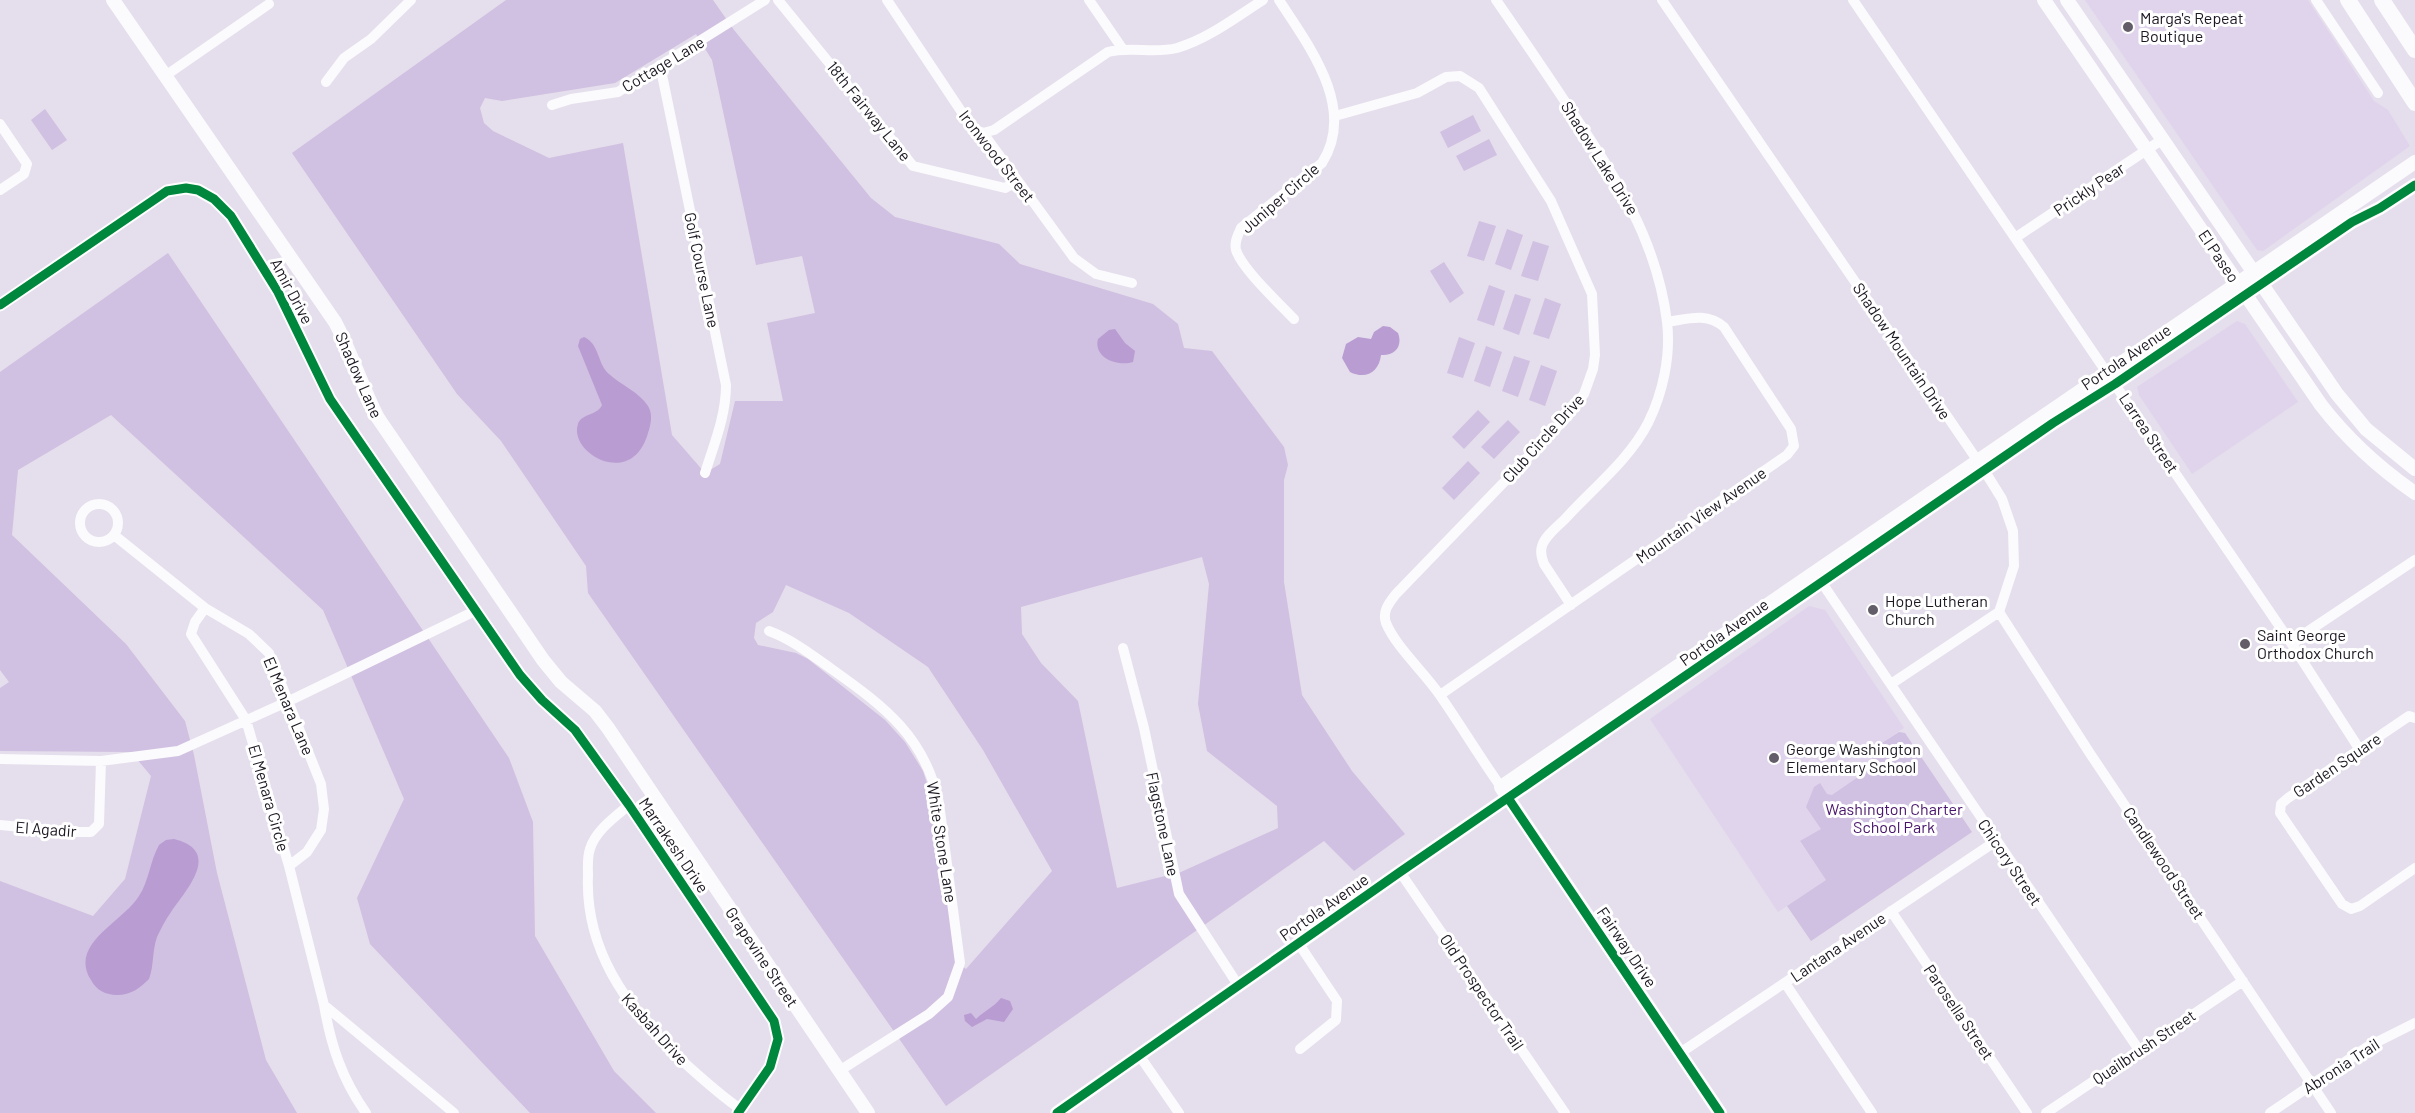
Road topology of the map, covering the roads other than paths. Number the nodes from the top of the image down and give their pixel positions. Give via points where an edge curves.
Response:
1 (113, 0) edge
2 (411, 0) edge
3 (765, 0) edge
4 (778, 0) edge
5 (886, 0) edge
6 (1089, 0) edge
7 (1263, 0) edge
8 (1280, 0) edge
9 (1496, 0) edge
10 (1662, 0) edge
11 (1852, 0) edge
12 (2044, 0) edge
13 (2067, 0) edge
14 (2316, 0) edge
15 (2348, 0) edge
16 (2382, 0) edge
17 (269, 4) dead end
18 (1122, 48) junction
19 (2415, 50) edge
20 (660, 65) junction
21 (165, 76) junction
22 (326, 82) dead end
23 (2378, 93) dead end
24 (2415, 103) edge
25 (552, 105) dead end
26 (1335, 116) junction
27 (0, 124) edge
28 (982, 133) junction
29 (2163, 139) junction
30 (2146, 150) junction
31 (2415, 162) edge
32 (1018, 181) junction
33 (2415, 185) edge
34 (0, 190) edge
35 (2313, 237) junction
36 (2015, 238) junction
37 (1132, 283) dead end
38 (2249, 283) junction
39 (0, 304) edge
40 (1294, 319) dead end
41 (1667, 322) junction
42 (2111, 378) junction
43 (2321, 405) junction
44 (2366, 429) junction
45 (1981, 465) junction
46 (2415, 469) edge
47 (705, 473) dead end
48 (2415, 493) edge
49 (114, 535) dead end
50 (2415, 561) edge
51 (1822, 583) junction
52 (1571, 605) junction
53 (206, 608) junction
54 (477, 610) junction
55 (1999, 612) junction
56 (769, 632) dead end
57 (2294, 646) junction
58 (1123, 648) dead end
59 (1891, 684) junction
60 (1440, 695) junction
61 (289, 701) junction
62 (595, 711) joint
63 (2415, 718) edge
64 (246, 720) junction
65 (2360, 750) junction
66 (0, 759) edge
67 (101, 761) junction
68 (1504, 793) junction
69 (629, 805) junction
70 (0, 825) edge
71 (1996, 841) junction
72 (289, 866) junction
73 (2415, 868) edge
74 (1400, 872) junction
75 (1891, 911) junction
76 (1299, 944) junction
77 (2243, 981) junction
78 (1785, 983) junction
79 (1238, 985) junction
80 (324, 1005) junction
81 (2415, 1023) edge
82 (1300, 1049) dead end
83 (2139, 1050) junction
84 (1680, 1053) junction
85 (1139, 1054) junction
86 (839, 1071) junction
87 (2312, 1085) junction
88 (739, 1110) edge
89 (1718, 1112) edge
90 (366, 1113) edge
91 (454, 1113) edge
92 (868, 1113) edge
93 (1057, 1113) edge
94 (1179, 1113) edge
95 (1564, 1113) edge
96 (1872, 1113) edge
97 (2027, 1113) edge
98 (2046, 1113) edge
99 (2271, 1113) edge
100 (2331, 1113) edge

1 - 21 street, Shadow Lane
2 - 22 street via 371,39 344,58
3 - 20 street, Cottage Lane
4 - 32 street, 18th Fairway Lane via 913,166 1005,188
5 - 28 street, Ironwood Street via 973,129
6 - 18 street
7 - 18 street via 1177,48
8 - 26 street, Juniper Circle via 1322,72
9 - 41 street, Shadow Lake Drive via 1628,198 1655,265
10 - 45 street, Shadow Mountain Drive
11 - 36 street, Larrea Street
12 - 30 street, El Paseo
13 - 29 street, El Paseo
14 - 23 street
15 - 24 main road
16 - 19 main road
17 - 21 street
18 - 28 street via 1108,52 994,130
20 - 25 street, Cottage Lane via 618,92
20 - 47 street, Golf Course Lane via 726,385 723,419
21 - 62 street, Shadow Lane via 335,322 378,418 543,660 561,682
26 - 40 street, Juniper Circle via 1335,133 1322,163 1241,228 1236,238 1243,263
26 - 60 street, Club Circle Drive via 1418,93 1446,77 1460,76 1479,88 1551,201 1592,294 1595,355 1584,394 1387,604 1386,623
27 - 34 street via 27,164 24,174
28 - 32 street, Ironwood Street
29 - 30 street, Prickly Pear
29 - 38 street, El Paseo via 2238,250
30 - 36 street, Prickly Pear
30 - 38 street, El Paseo
31 - 35 street, Portola Avenue
32 - 37 street, Ironwood Street via 1074,258 1096,274
33 - 35 street, Portola Avenue
35 - 38 street, Portola Avenue
36 - 42 street, Larrea Street
38 - 42 street, Portola Avenue
38 - 42 street, Portola Avenue via 2188,334
38 - 43 street, El Paseo via 2263,321
38 - 44 street, El Paseo
39 - 54 street, Amir Drive via 157,196 186,188 214,199 231,216 278,292 330,399
41 - 52 street, Shadow Lake Drive via 1667,359 1648,423 1631,450 1542,546 1544,564
41 - 52 street, Mountain View Avenue via 1703,316 1724,327 1791,429 1794,446 1787,455
42 - 45 street, Portola Avenue via 2053,423
42 - 57 street, Larrea Street
43 - 44 street via 2335,407 2351,423
43 - 48 street, El Paseo via 2352,443
44 - 46 street, El Paseo
45 - 51 street, Portola Avenue
45 - 55 street, Shadow Mountain Drive via 2002,499 2013,531 2014,566
45 - 68 street, Portola Avenue
49 - 53 street, El Menara Lane
50 - 57 street via 2298,638
51 - 59 street, Chicory Street
51 - 68 street, Portola Avenue
52 - 60 street, Mountain View Avenue
53 - 61 street, El Menara Lane via 249,634 269,653
53 - 64 street, El Menara Circle via 191,634
54 - 61 street
54 - 69 street, Marrakesh Drive via 520,675 575,730
55 - 59 street
55 - 77 street, Candlewood Street
56 - 86 street, White Stone Lane via 788,638 879,704 903,727 928,767 939,803 960,963 948,996 929,1014
57 - 65 street, Larrea Street
58 - 79 street, Flagstone Lane via 1179,894
59 - 71 street, Chicory Street
60 - 68 street, Fairway Drive
61 - 64 street
61 - 72 street, El Menara Lane via 321,784 324,809 321,830 307,852
62 - 86 street, Grapevine Street
63 - 65 street, Garden Square via 2409,716
64 - 67 street via 178,750
64 - 72 street, El Menara Circle
65 - 73 street, Garden Square via 2288,798 2281,804 2280,813 2342,904 2351,909
66 - 67 street
67 - 70 street, El Agadir via 99,824 91,831
68 - 74 street, Portola Avenue
68 - 84 street, Fairway Drive
69 - 88 street, Marrakesh Drive via 774,1021 778,1039 770,1067
69 - 88 street, Kasbah Drive via 604,828 590,849 587,897 593,931 617,986 631,1006 714,1092
71 - 75 street, Lantana Avenue
71 - 83 street, Chicory Street
72 - 80 street, El Menara Circle
74 - 76 street, Portola Avenue
74 - 95 street, Old Prospector Trail
75 - 78 street, Lantana Avenue
75 - 97 street, Parosella Street
76 - 79 street, Portola Avenue
76 - 82 street via 1337,1001 1336,1020
77 - 83 street, Quailbrush Street
77 - 87 street, Candlewood Street
78 - 84 street, Lantana Avenue
78 - 96 street
79 - 85 street, Portola Avenue
80 - 90 street, El Menara Circle via 331,1045 352,1093
80 - 91 street
81 - 87 street, Abronia Trail via 2367,1047
83 - 98 street, Quailbrush Street
84 - 89 street, Fairway Drive
85 - 93 street, Portola Avenue
85 - 94 street
86 - 92 street, Grapevine Street
87 - 99 street, Abronia Trail
87 - 100 street, Candlewood Street

